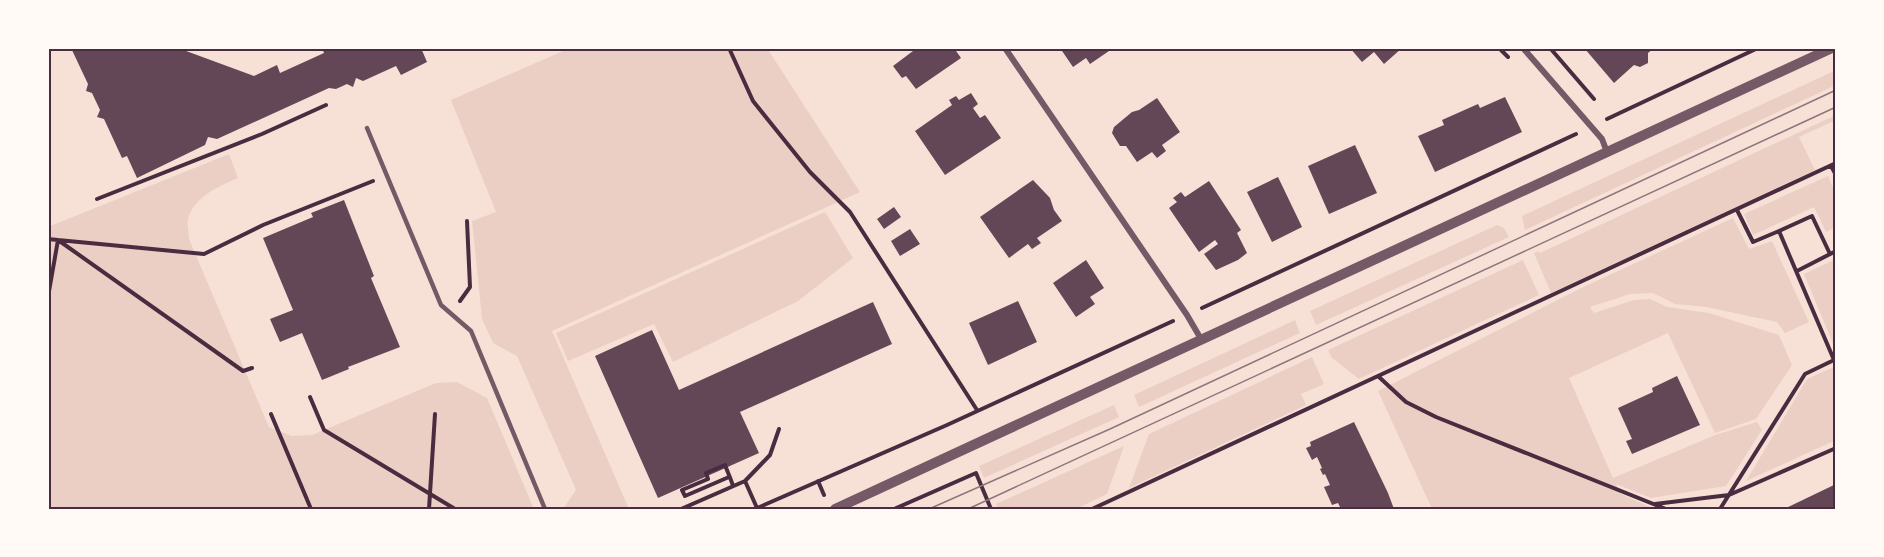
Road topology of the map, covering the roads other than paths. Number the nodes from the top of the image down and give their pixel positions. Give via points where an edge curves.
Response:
1 (1005, 48) edge
2 (1523, 48) edge
3 (1832, 48) edge
4 (367, 128) dead end
5 (1606, 152) junction
6 (1201, 339) junction
7 (545, 509) edge
8 (834, 509) edge

1 - 6 street
2 - 5 street via 1602,139
3 - 5 street
4 - 7 lane via 441,305 471,331
5 - 6 street
6 - 8 street

